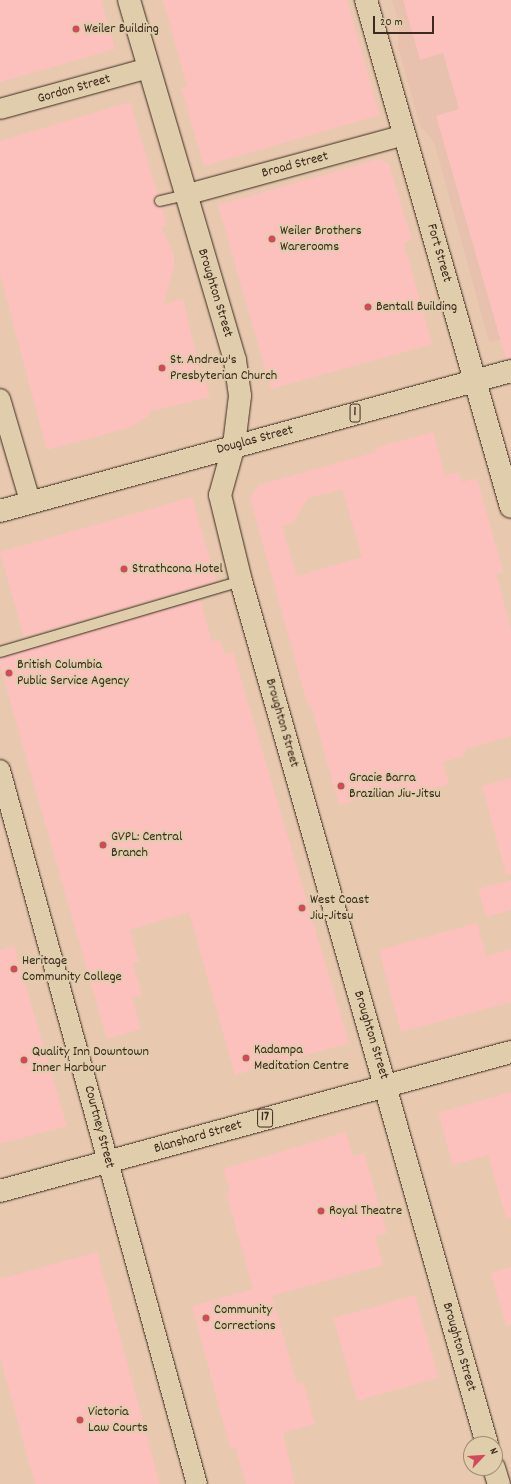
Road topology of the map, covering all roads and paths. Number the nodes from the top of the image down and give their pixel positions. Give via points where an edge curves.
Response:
1 (128, 0) edge
2 (366, 0) edge
3 (149, 68) junction
4 (0, 109) edge
5 (405, 135) junction
6 (185, 195) junction
7 (160, 201) dead end
8 (511, 371) edge
9 (476, 381) junction
10 (0, 399) edge
11 (234, 445) junction
12 (31, 504) junction
13 (511, 507) edge
14 (0, 511) edge
15 (241, 581) junction
16 (0, 652) edge
17 (0, 770) edge
18 (511, 1052) edge
19 (386, 1086) junction
20 (109, 1162) junction
21 (0, 1191) edge
22 (485, 1436) edge
23 (197, 1484) edge

1 - 3 main road, Broughton Street
2 - 5 main road, Fort Street
3 - 4 street, Gordon Street
3 - 6 main road, Broughton Street
5 - 6 street, Broad Street
5 - 9 main road, Fort Street
6 - 7 lane
6 - 11 main road, Broughton Street via 235,360 240,396
8 - 9 main road, Douglas Street / 1
9 - 11 main road, Douglas Street / 1
9 - 13 main road, Fort Street
10 - 12 street
11 - 12 main road, Douglas Street / 1
11 - 15 main road, Broughton Street via 220,496
12 - 14 main road, Douglas Street / 1
15 - 16 lane
15 - 19 main road, Broughton Street
17 - 20 street, Courtney Street
18 - 19 main road, Blanshard Street / 17
19 - 20 main road, Blanshard Street / 17
19 - 22 main road, Broughton Street
20 - 21 main road, Blanshard Street / 17
20 - 23 street, Courtney Street

